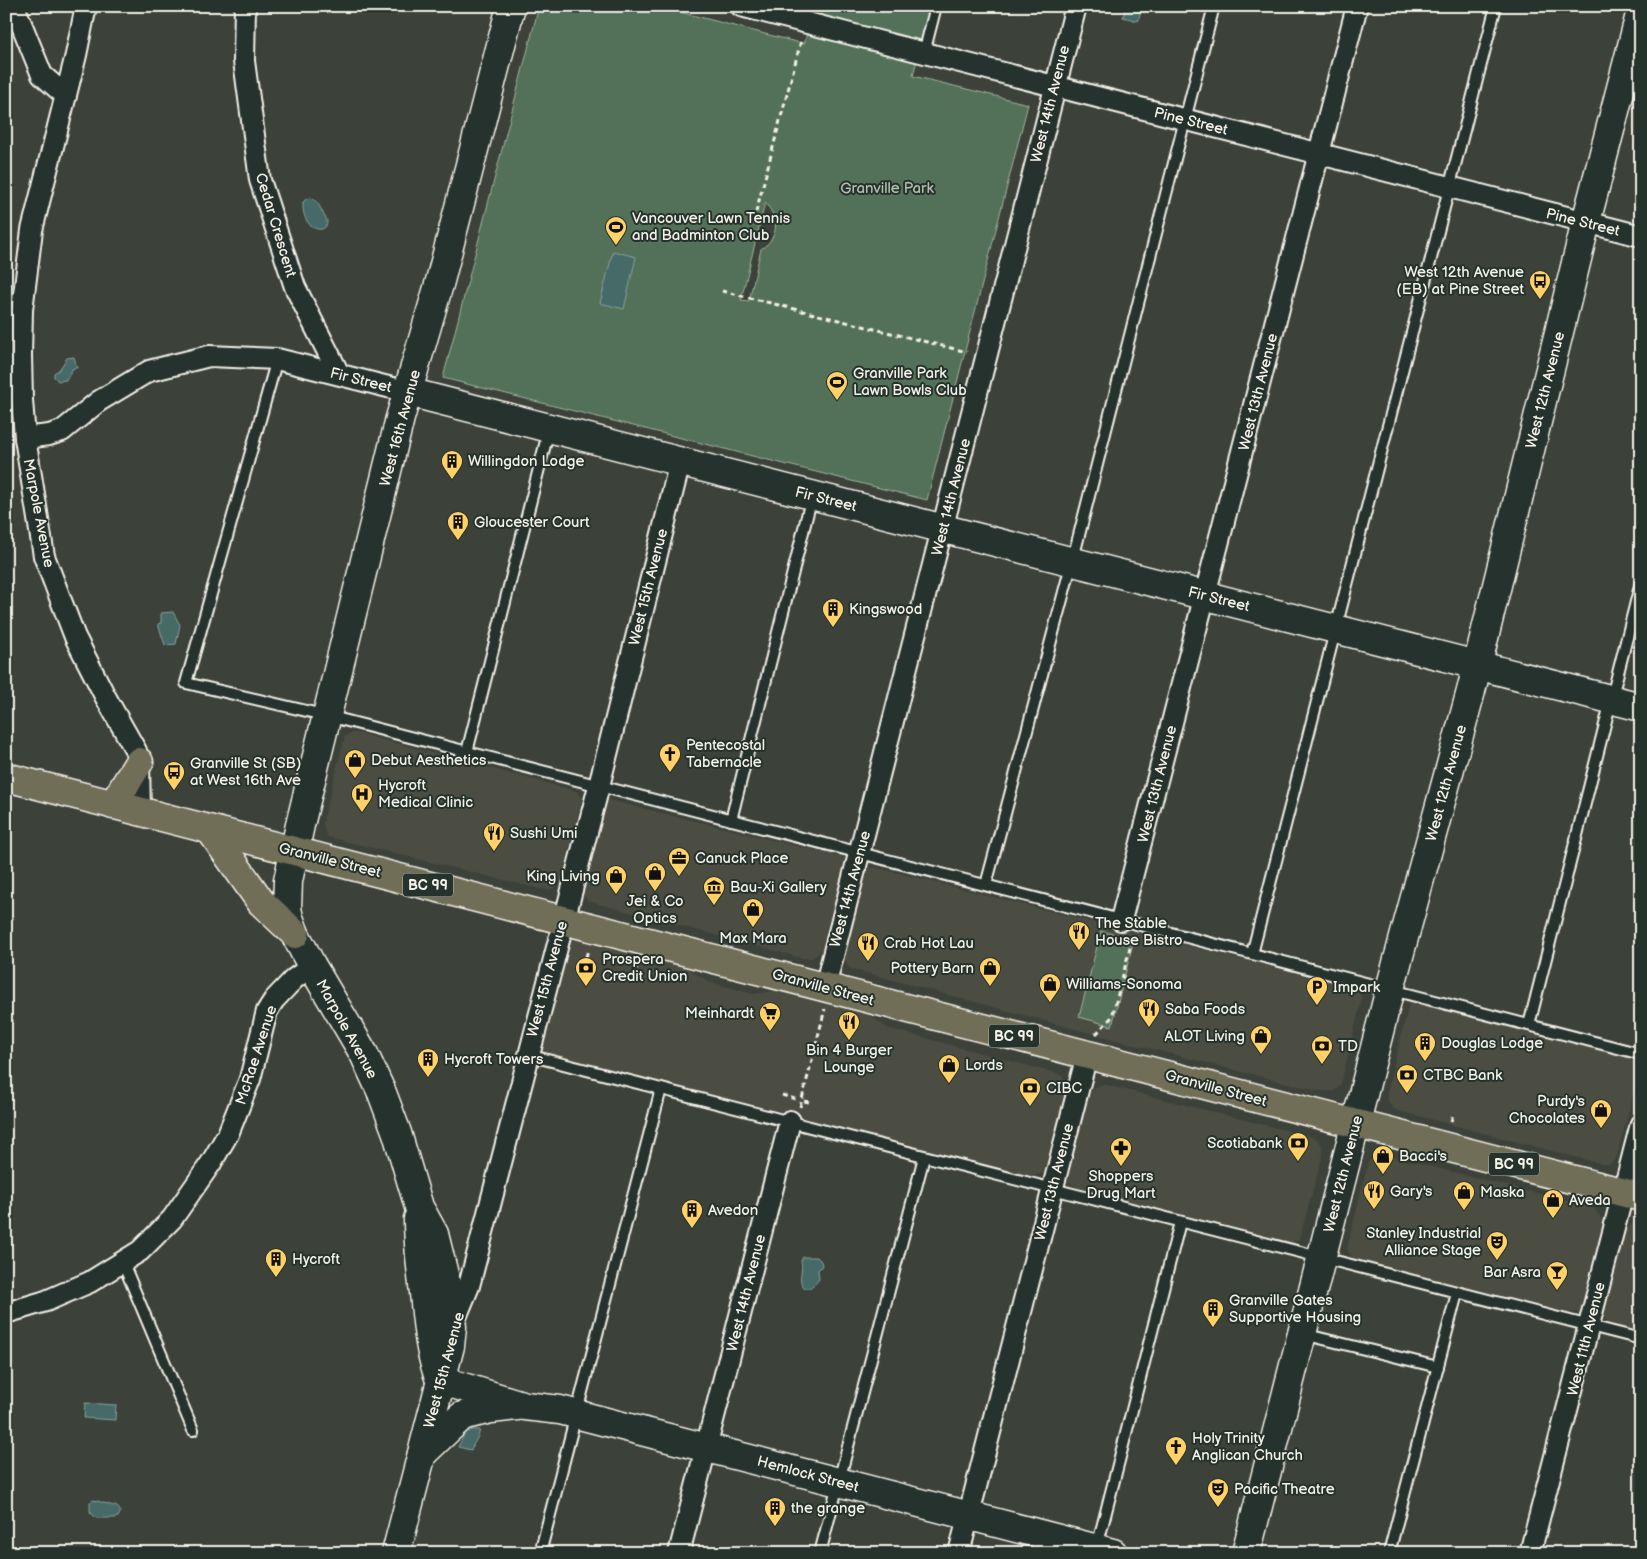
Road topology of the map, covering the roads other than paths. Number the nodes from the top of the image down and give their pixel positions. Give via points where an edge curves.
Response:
1 (14, 6) edge
2 (86, 6) edge
3 (245, 6) edge
4 (511, 6) edge
5 (741, 6) edge
6 (936, 6) edge
7 (1076, 6) edge
8 (1214, 6) edge
9 (1357, 6) edge
10 (1496, 6) edge
11 (1641, 11) edge
12 (796, 13) edge
13 (924, 53) junction
14 (1055, 86) junction
15 (66, 96) junction
16 (1185, 120) junction
17 (1319, 154) junction
18 (1450, 187) junction
19 (1586, 222) junction
20 (1641, 236) edge
21 (277, 359) junction
22 (338, 374) junction
23 (408, 392) junction
24 (549, 428) junction
25 (25, 438) junction
26 (680, 462) junction
27 (812, 496) junction
28 (943, 528) junction
29 (1072, 561) junction
30 (1641, 582) edge
31 (1205, 596) junction
32 (1335, 629) junction
33 (1477, 665) junction
34 (1611, 700) junction
35 (1641, 708) edge
36 (328, 716) junction
37 (467, 752) junction
38 (139, 762) junction
39 (6, 777) edge
40 (599, 786) junction
41 (113, 805) junction
42 (140, 812) junction
43 (731, 820) junction
44 (211, 831) junction
45 (294, 851) junction
46 (859, 853) junction
47 (986, 886) junction
48 (563, 920) junction
49 (1122, 920) junction
50 (294, 934) junction
51 (1252, 954) junction
52 (312, 966) junction
53 (1390, 989) junction
54 (825, 998) junction
55 (1529, 1025) junction
56 (1641, 1054) edge
57 (528, 1055) junction
58 (1087, 1055) junction
59 (661, 1089) junction
60 (790, 1121) junction
61 (1356, 1124) junction
62 (1641, 1124) edge
63 (924, 1157) junction
64 (1052, 1189) junction
65 (1632, 1195) edge
66 (419, 1208) junction
67 (1180, 1222) junction
68 (1321, 1258) junction
69 (122, 1263) junction
70 (1457, 1293) junction
71 (6, 1313) edge
72 (1590, 1325) junction
73 (452, 1327) junction
74 (1302, 1334) junction
75 (1641, 1339) edge
76 (1438, 1367) junction
77 (440, 1369) junction
78 (525, 1406) junction
79 (568, 1412) junction
80 (193, 1430) dead end
81 (706, 1448) junction
82 (422, 1454) junction
83 (838, 1482) junction
84 (968, 1515) junction
85 (1102, 1551) edge
86 (396, 1553) edge
87 (540, 1553) edge
88 (679, 1553) edge
89 (820, 1553) edge
90 (959, 1553) edge
91 (1246, 1553) edge
92 (1389, 1553) edge
93 (1530, 1553) edge

1 - 15 street via 42,75
2 - 15 street, Marpole Avenue
3 - 22 street, Cedar Crescent via 244,61 260,180 295,287
4 - 23 street, West 16th Avenue
5 - 12 street, Pine Street
6 - 13 lane
7 - 14 street, West 14th Avenue
8 - 16 lane
9 - 17 street, West 13th Avenue
10 - 18 lane
11 - 19 street, West 12th Avenue
12 - 13 street, Pine Street
13 - 14 street, Pine Street
14 - 16 street, Pine Street
14 - 28 street, West 14th Avenue
15 - 25 street, Marpole Avenue via 26,263 20,355
16 - 17 street, Pine Street
16 - 29 lane
17 - 18 street, Pine Street
17 - 31 street, West 13th Avenue
18 - 19 street, Pine Street
18 - 32 lane
19 - 20 street, Pine Street
19 - 33 street, West 12th Avenue
21 - 22 street, Fir Street
21 - 25 street, Fir Street via 209,356 148,371 98,401 62,431
21 - 36 lane via 186,683
22 - 23 street, Fir Street
23 - 24 street, Fir Street
23 - 36 street, West 16th Avenue
24 - 26 street, Fir Street
24 - 37 lane
25 - 38 street, Marpole Avenue via 44,556 75,637
26 - 27 street, Fir Street
26 - 40 street, West 15th Avenue
27 - 28 street, Fir Street
27 - 43 lane
28 - 29 street, Fir Street
28 - 46 street, West 14th Avenue
29 - 31 street, Fir Street
29 - 47 lane
30 - 34 lane
31 - 32 street, Fir Street
31 - 49 street, West 13th Avenue
32 - 33 street, Fir Street
32 - 51 lane
33 - 34 street, Fir Street
33 - 53 street, West 12th Avenue
34 - 35 street, Fir Street
34 - 55 lane
36 - 37 lane
36 - 45 street, West 16th Avenue
37 - 40 lane
38 - 41 highway
38 - 42 street, Marpole Avenue
39 - 41 highway, Granville Street / BC 99
40 - 43 lane
40 - 48 street, West 15th Avenue
41 - 42 highway, Granville Street / BC 99
42 - 44 highway, Granville Street / BC 99
43 - 46 lane
44 - 45 highway, Granville Street / BC 99
44 - 50 highway via 261,902
45 - 48 highway, Granville Street / BC 99
45 - 50 street, Marpole Avenue via 287,894
46 - 47 lane
46 - 54 street, West 14th Avenue
47 - 49 lane
48 - 54 highway, Granville Street / BC 99
48 - 57 street, West 15th Avenue
49 - 51 lane
50 - 52 street, Marpole Avenue
51 - 53 lane
52 - 66 street, Marpole Avenue via 364,1054 382,1094
52 - 69 street, McRae Avenue via 294,979 267,1012 245,1093 212,1163 172,1219 140,1251
53 - 55 lane
53 - 61 street, West 12th Avenue
54 - 58 highway, Granville Street / BC 99
55 - 56 lane
57 - 59 lane
57 - 73 street, West 15th Avenue via 469,1286
58 - 61 highway, Granville Street / BC 99
58 - 64 street, West 13th Avenue
59 - 60 lane
59 - 79 lane
60 - 63 lane
60 - 81 street, West 14th Avenue
61 - 65 highway, Granville Street / BC 99
61 - 68 street, West 12th Avenue
62 - 65 street, West 11th Avenue
63 - 64 lane
63 - 83 lane
64 - 67 lane
64 - 84 street, West 13th Avenue
65 - 72 street, West 11th Avenue
66 - 73 street, Marpole Avenue via 434,1234 447,1287
66 - 77 street, Marpole Avenue via 418,1237
67 - 68 lane
67 - 85 lane
68 - 70 lane
68 - 74 street, West 12th Avenue
69 - 71 street, McRae Avenue via 90,1282 46,1301
69 - 80 lane
70 - 72 lane
70 - 76 lane
72 - 75 lane
72 - 93 street, West 11th Avenue
73 - 77 street, West 15th Avenue
74 - 76 lane
74 - 91 street, West 12th Avenue
76 - 92 lane
77 - 78 street, Hemlock Street
77 - 79 street, Hemlock Street via 526,1391
77 - 82 street, West 15th Avenue
78 - 79 street, Hemlock Street
78 - 82 street via 462,1416
79 - 81 street, Hemlock Street
79 - 87 lane
81 - 83 street, Hemlock Street
81 - 88 street, West 14th Avenue
82 - 86 street, West 15th Avenue
83 - 84 street, Hemlock Street
83 - 89 lane
84 - 85 street, Hemlock Street
84 - 90 street, West 13th Avenue

